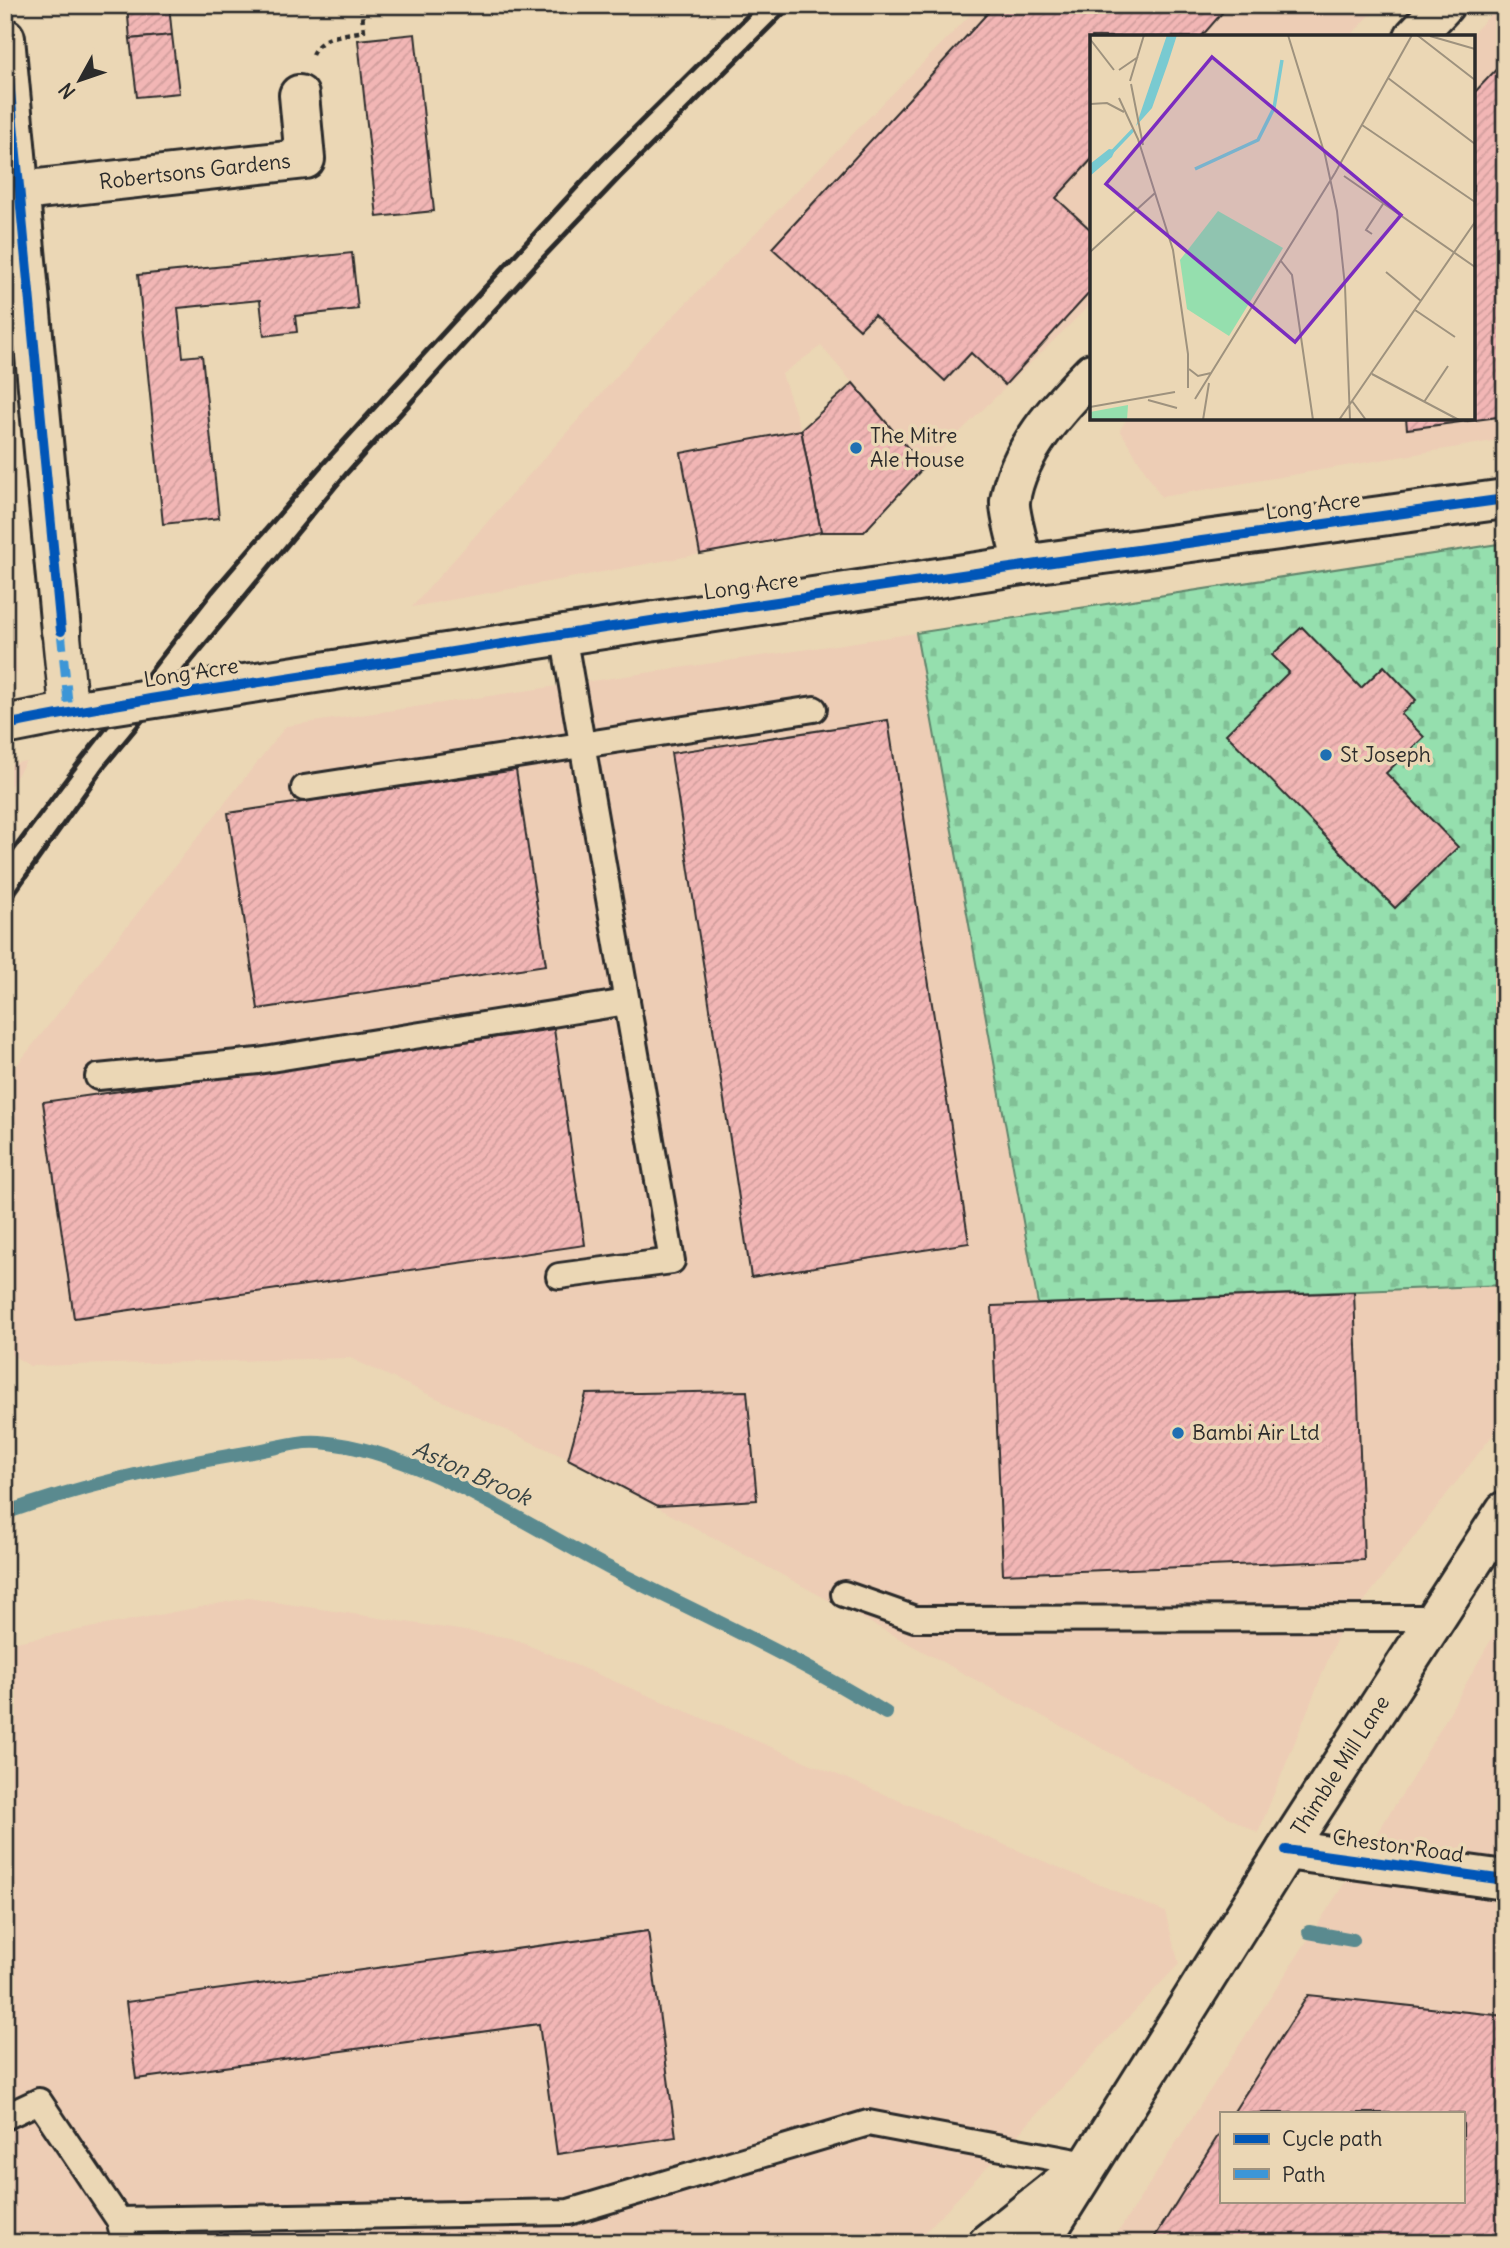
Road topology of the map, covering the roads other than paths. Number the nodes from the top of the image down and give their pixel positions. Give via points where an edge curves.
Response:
1 (1444, 5) edge
2 (1416, 35) edge
3 (5, 38) edge
4 (299, 95) road end
5 (21, 191) junction
6 (1090, 375) edge
7 (1505, 499) edge
8 (1023, 565) junction
9 (61, 631) joint
10 (563, 634) junction
11 (814, 709) dead end
12 (80, 710) junction
13 (5, 724) edge
14 (582, 745) junction
15 (304, 788) dead end
16 (627, 1002) junction
17 (98, 1077) dead end
18 (559, 1276) dead end
19 (1505, 1511) edge
20 (844, 1594) dead end
21 (1436, 1618) junction
22 (1286, 1850) junction
23 (1505, 1880) edge
24 (5, 2117) edge
25 (1087, 2164) junction
26 (122, 2231) edge
27 (988, 2243) edge
28 (1040, 2243) edge

1 - 2 street
3 - 5 street
4 - 5 street, Robertsons Gardens via 306,159
5 - 9 street
6 - 8 street via 1053,413 1021,467 1010,503
7 - 8 street, Long Acre
8 - 10 street, Long Acre
9 - 12 street
10 - 12 street, Long Acre, bridge
10 - 14 lane
11 - 14 lane
12 - 13 street, Long Acre
14 - 15 lane
14 - 16 lane
16 - 17 lane via 258,1061
16 - 18 lane via 672,1261
19 - 21 street, Thimble Mill Lane
20 - 21 lane via 915,1619
21 - 22 street, Thimble Mill Lane
22 - 23 street, Cheston Road
22 - 25 street, Thimble Mill Lane
24 - 26 lane via 39,2101
25 - 26 lane via 868,2123 569,2212
25 - 27 street, Thimble Mill Lane
25 - 28 street, Thimble Mill Lane

